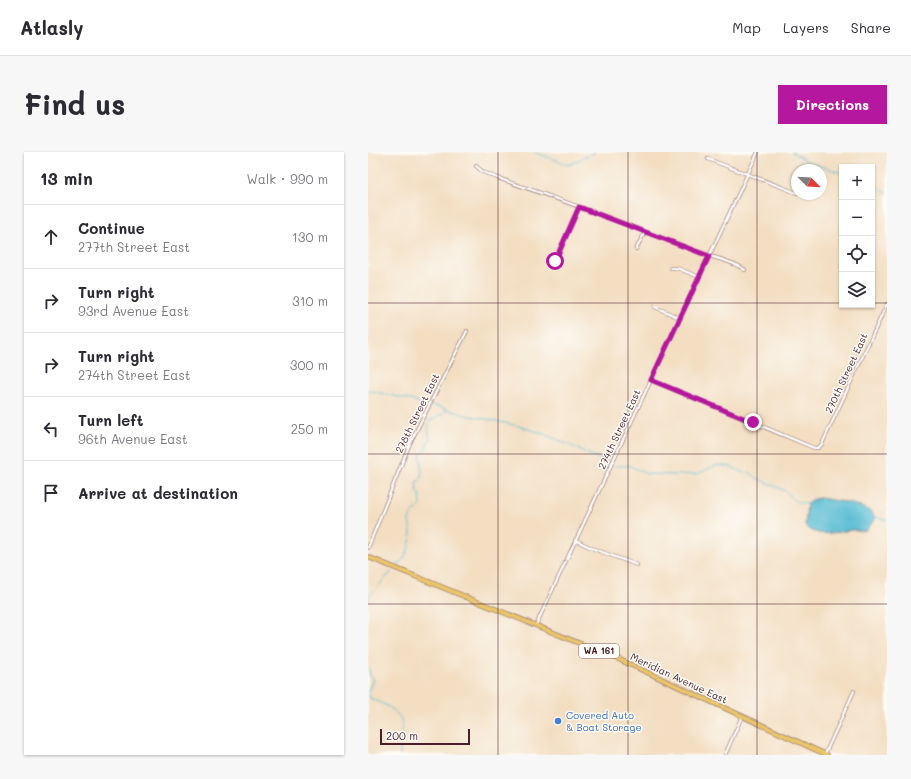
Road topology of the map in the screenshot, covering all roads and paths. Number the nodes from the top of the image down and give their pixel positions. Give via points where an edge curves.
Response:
1 (758, 152) edge
2 (708, 159) dead end
3 (476, 166) dead end
4 (747, 174) junction
5 (791, 191) edge
6 (579, 207) junction
7 (645, 232) junction
8 (636, 249) dead end
9 (709, 256) junction
10 (555, 261) dead end
11 (671, 268) dead end
12 (745, 270) dead end
13 (699, 277) junction
14 (887, 304) edge
15 (655, 307) dead end
16 (680, 318) junction
17 (467, 331) dead end
18 (651, 380) junction
19 (576, 540) junction
20 (368, 548) edge
21 (368, 557) edge
22 (637, 565) dead end
23 (536, 625) junction
24 (854, 691) dead end
25 (742, 716) junction
26 (724, 755) edge
27 (826, 755) edge

1 - 4 street, 274th Street East
2 - 4 street
3 - 6 street via 495,177
4 - 5 street
4 - 9 street, 274th Street East
6 - 7 street
6 - 10 street
7 - 8 street
7 - 9 street
9 - 12 street
9 - 13 street, 274th Street East
11 - 13 street
13 - 16 street, 274th Street East
14 - 18 street, 270th Street East via 818,448
15 - 16 street
16 - 18 street, 274th Street East
17 - 20 street, 278th Street East via 410,443
18 - 19 street, 274th Street East
19 - 22 street
19 - 23 street, 274th Street East
21 - 23 main road, Meridian Avenue East / WA 161
23 - 25 main road, Meridian Avenue East / WA 161 via 618,659
24 - 27 street
25 - 26 street
25 - 27 main road, Meridian Avenue East / WA 161

